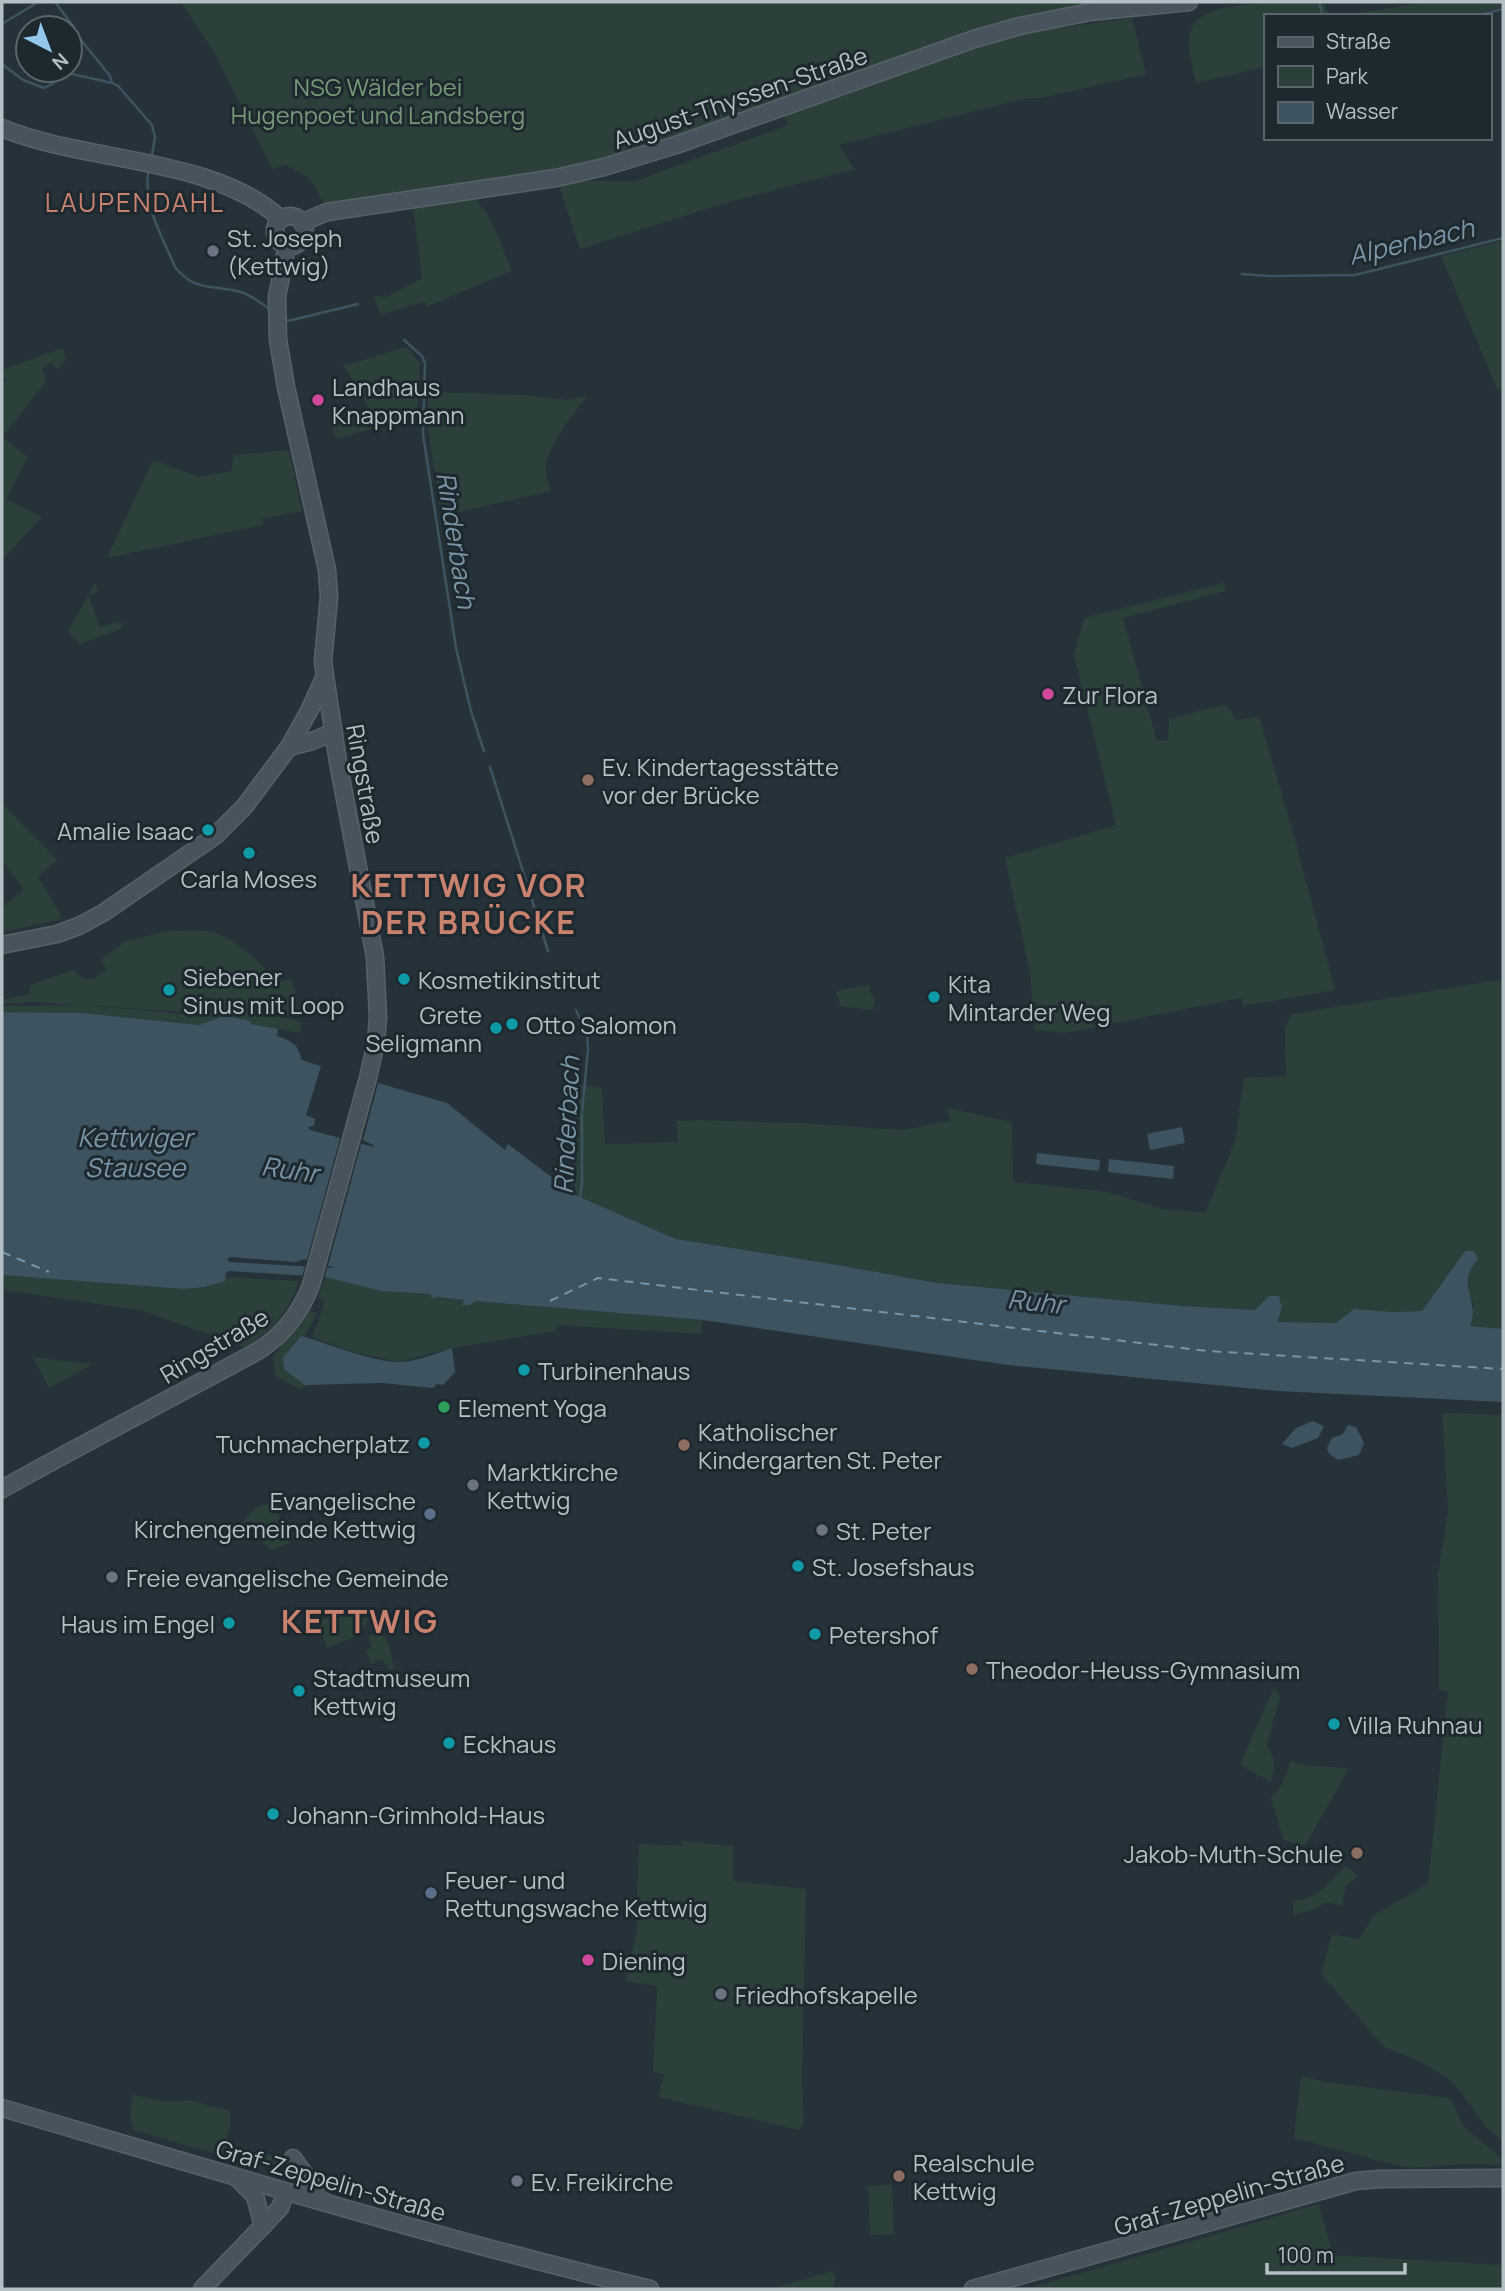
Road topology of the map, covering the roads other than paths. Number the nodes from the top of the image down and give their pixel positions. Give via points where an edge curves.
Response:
1 (1189, 2) edge
2 (2, 128) edge
3 (281, 219) junction
4 (303, 222) junction
5 (287, 245) junction
6 (325, 676) junction
7 (334, 733) junction
8 (292, 743) junction
9 (2, 945) edge
10 (2, 1489) edge
11 (2, 2108) edge
12 (293, 2158) dead end
13 (237, 2178) junction
14 (1503, 2178) edge
15 (286, 2192) junction
16 (323, 2201) junction
17 (263, 2226) junction
18 (202, 2289) edge
19 (650, 2289) edge
20 (973, 2289) edge

1 - 4 main road, August-Thyssen-Straße via 1090,12 1020,26 604,167 327,212
2 - 3 main road via 198,176 259,201
3 - 4 main road via 295,216
3 - 5 main road via 276,234
4 - 5 main road via 303,239
5 - 6 main road, Ringstraße via 276,314 284,377 327,570
6 - 7 main road, Ringstraße
6 - 8 main road
7 - 8 main road
7 - 10 main road, Ringstraße via 374,957 378,1017 374,1052 307,1294 289,1326 266,1346
8 - 9 main road via 235,818 187,857 79,926
11 - 13 main road, Graf-Zeppelin-Straße
12 - 16 main road
13 - 15 main road, Graf-Zeppelin-Straße
13 - 17 main road via 255,2196
14 - 20 main road, Graf-Zeppelin-Straße via 1356,2181
15 - 16 main road, Graf-Zeppelin-Straße
15 - 17 main road via 280,2208
16 - 19 main road, Graf-Zeppelin-Straße
17 - 18 main road

